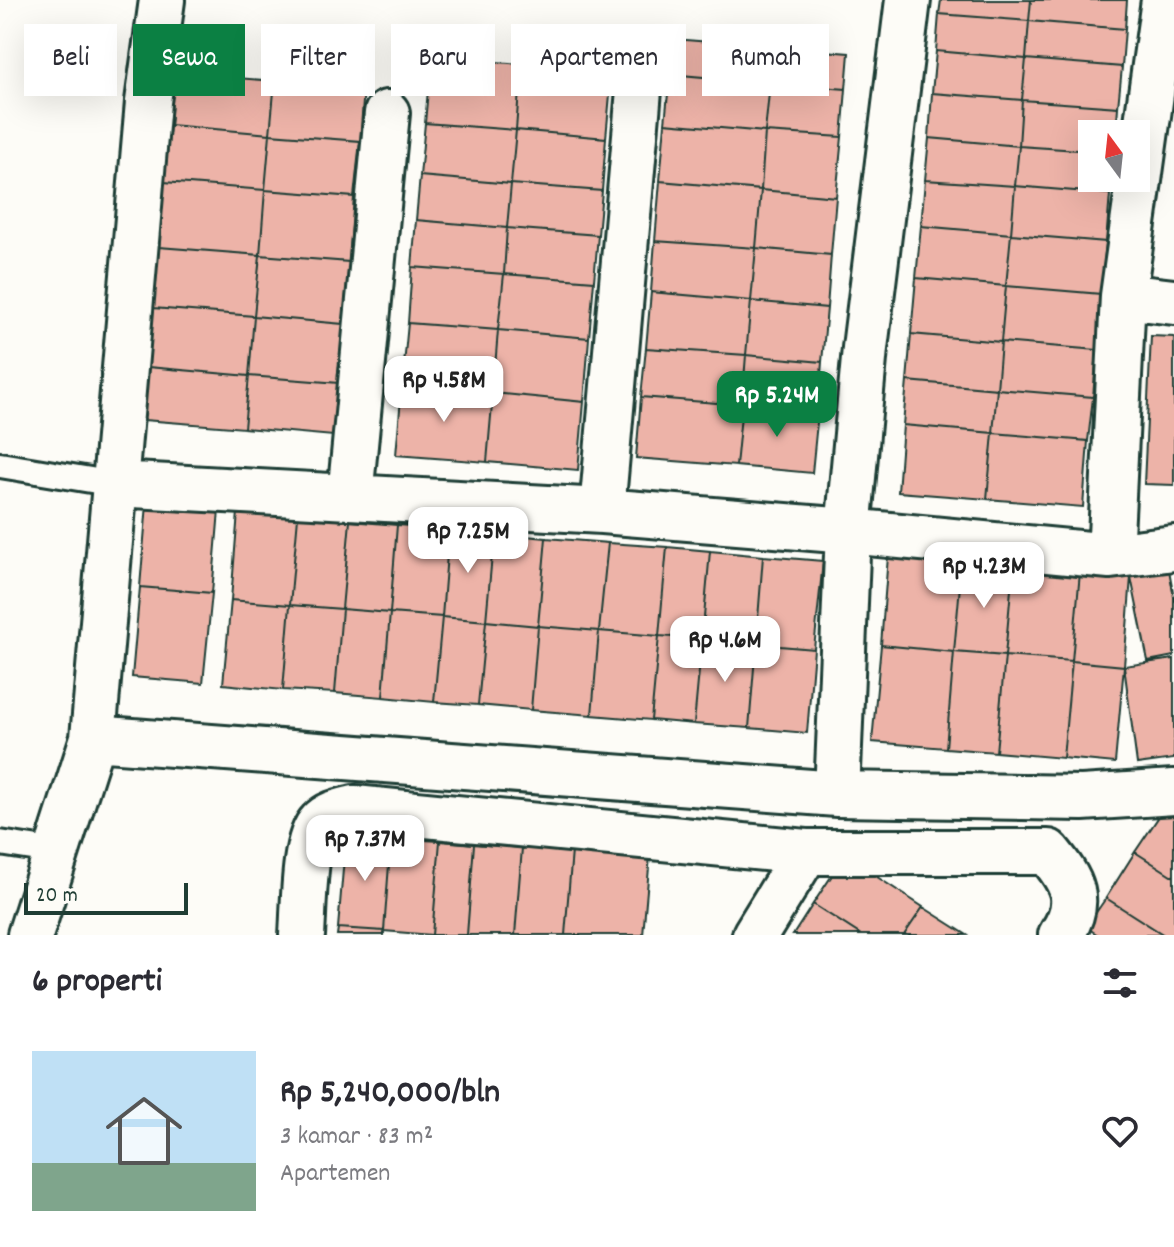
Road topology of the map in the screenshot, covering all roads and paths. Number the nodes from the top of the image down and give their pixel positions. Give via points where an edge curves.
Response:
1 (162, 0) edge
2 (908, 0) edge
3 (1164, 0) edge
4 (1165, 54) edge
5 (638, 96) edge
6 (387, 113) dead end
7 (1123, 296) junction
8 (1174, 302) edge
9 (0, 465) edge
10 (115, 484) junction
11 (350, 497) junction
12 (602, 511) junction
13 (848, 531) junction
14 (1174, 548) edge
15 (1110, 556) junction
16 (93, 738) junction
17 (1174, 792) edge
18 (837, 794) junction
19 (0, 843) edge
20 (58, 852) junction
21 (806, 852) junction
22 (30, 935) edge
23 (302, 935) edge
24 (755, 935) edge
25 (1061, 935) edge

1 - 10 street via 148,102
2 - 13 street
3 - 4 street
4 - 7 street
5 - 12 street
6 - 11 street
7 - 8 street
7 - 15 street
9 - 10 lane
10 - 11 street
10 - 16 street
11 - 12 street
12 - 13 street
13 - 15 street
13 - 18 street
14 - 15 street
16 - 18 street
16 - 20 street
17 - 18 street via 1082,798
19 - 20 lane
20 - 22 street
21 - 23 street via 354,808 318,824 306,859
21 - 24 street
21 - 25 street via 1048,852 1075,898

